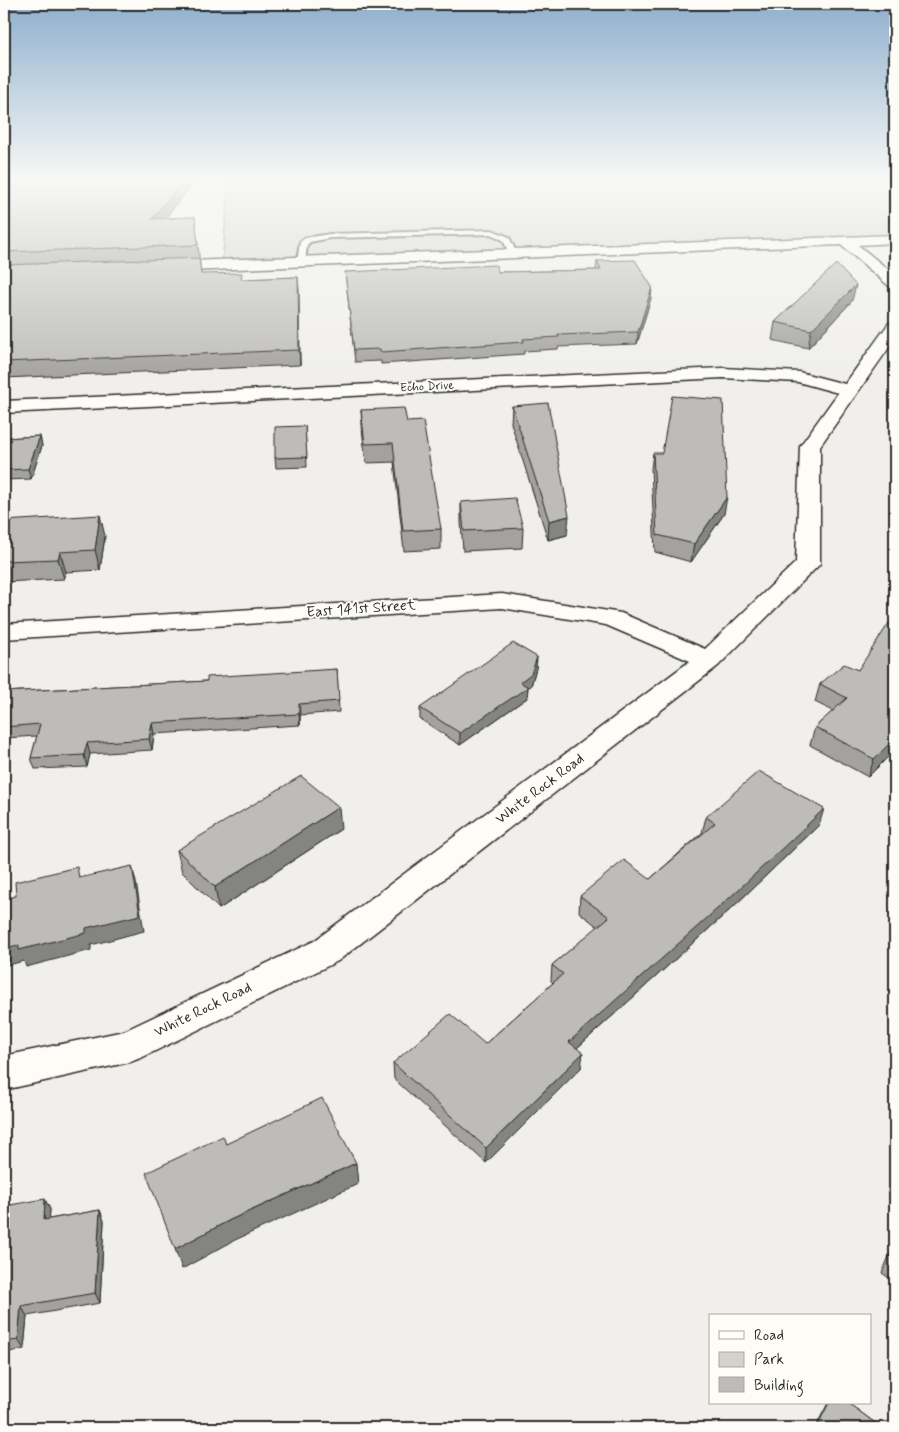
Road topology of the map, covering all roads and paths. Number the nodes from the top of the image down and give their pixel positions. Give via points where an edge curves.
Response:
1 (303, 247) edge
2 (510, 247) edge
3 (696, 247) edge
4 (852, 247) edge
5 (513, 254) junction
6 (301, 262) junction
7 (153, 267) edge
8 (895, 283) edge
9 (895, 327) edge
10 (848, 390) junction
11 (4, 407) edge
12 (4, 631) edge
13 (709, 660) junction
14 (4, 1073) edge

1 - 6 lane
2 - 5 lane
3 - 5 street
4 - 8 street
5 - 6 street
6 - 7 street
9 - 10 street, White Rock Road
10 - 11 street, Echo Drive via 799,377 723,372
10 - 13 street, White Rock Road via 810,446 808,564
12 - 13 street, East 141st Street via 502,601 612,618
13 - 14 street, White Rock Road via 326,951 130,1046

